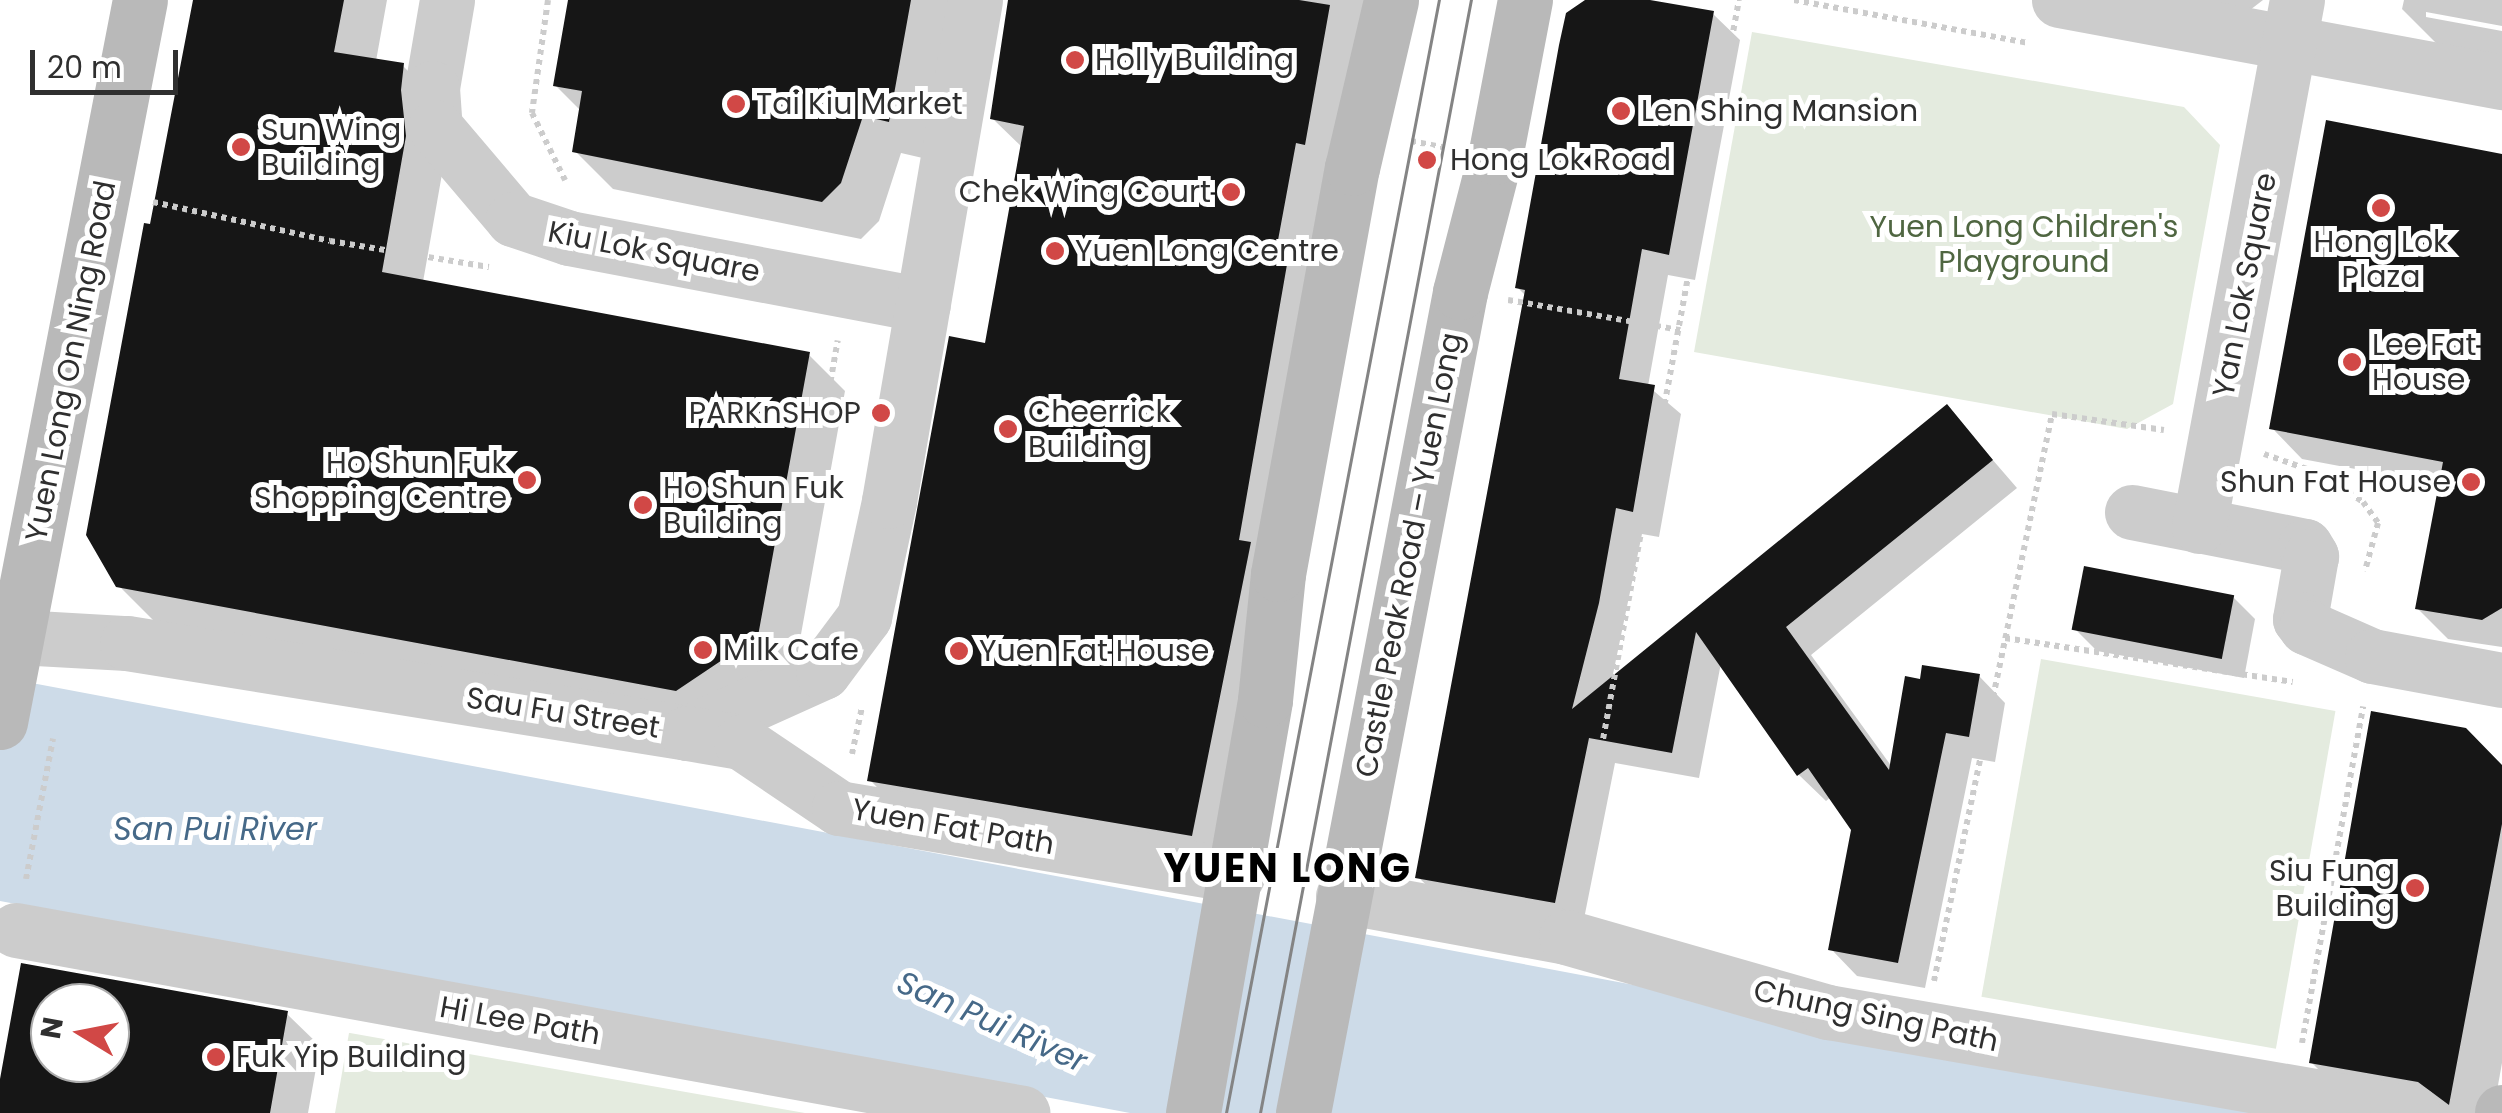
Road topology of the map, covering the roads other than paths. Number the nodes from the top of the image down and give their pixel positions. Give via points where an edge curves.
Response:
1 (140, 0) edge
2 (447, 0) edge
3 (974, 0) edge
4 (1391, 0) edge
5 (1525, 0) edge
6 (2058, 0) edge
7 (2293, 22) edge
8 (2502, 82) edge
9 (923, 304) junction
10 (2132, 512) dead end
11 (2199, 526) junction
12 (16, 644) junction
13 (2502, 680) edge
14 (0, 722) edge
15 (687, 733) junction
16 (1237, 876) junction
17 (1342, 904) junction
18 (16, 930) road end
19 (1024, 1113) edge
20 (1194, 1113) edge
21 (1303, 1113) edge
22 (2414, 1113) edge

1 - 12 main road, Yuen Long On Ning Road
2 - 9 street, Kiu Lok Square via 432,88 435,127 513,219 568,238
3 - 9 street, Sau Fu Street
4 - 16 main road via 1359,130 1278,574
5 - 17 main road, Castle Peak Road – Yuen Long via 1460,292
6 - 7 street
7 - 8 street
7 - 11 street, Yan Lok Square
9 - 15 street, Sau Fu Street via 864,617 823,672
10 - 11 street
11 - 13 street via 2305,546 2311,556 2300,619 2306,627 2372,656
12 - 14 main road, Yuen Long On Ning Road
12 - 15 street, Sau Fu Street via 127,644
15 - 16 street, Yuen Fat Path via 741,742 839,808
16 - 20 main road
17 - 21 main road, Castle Peak Road – Yuen Long
17 - 22 street, Chung Sing Path via 1566,936 1828,1012 1924,1031
18 - 19 street, Hi Lee Path

